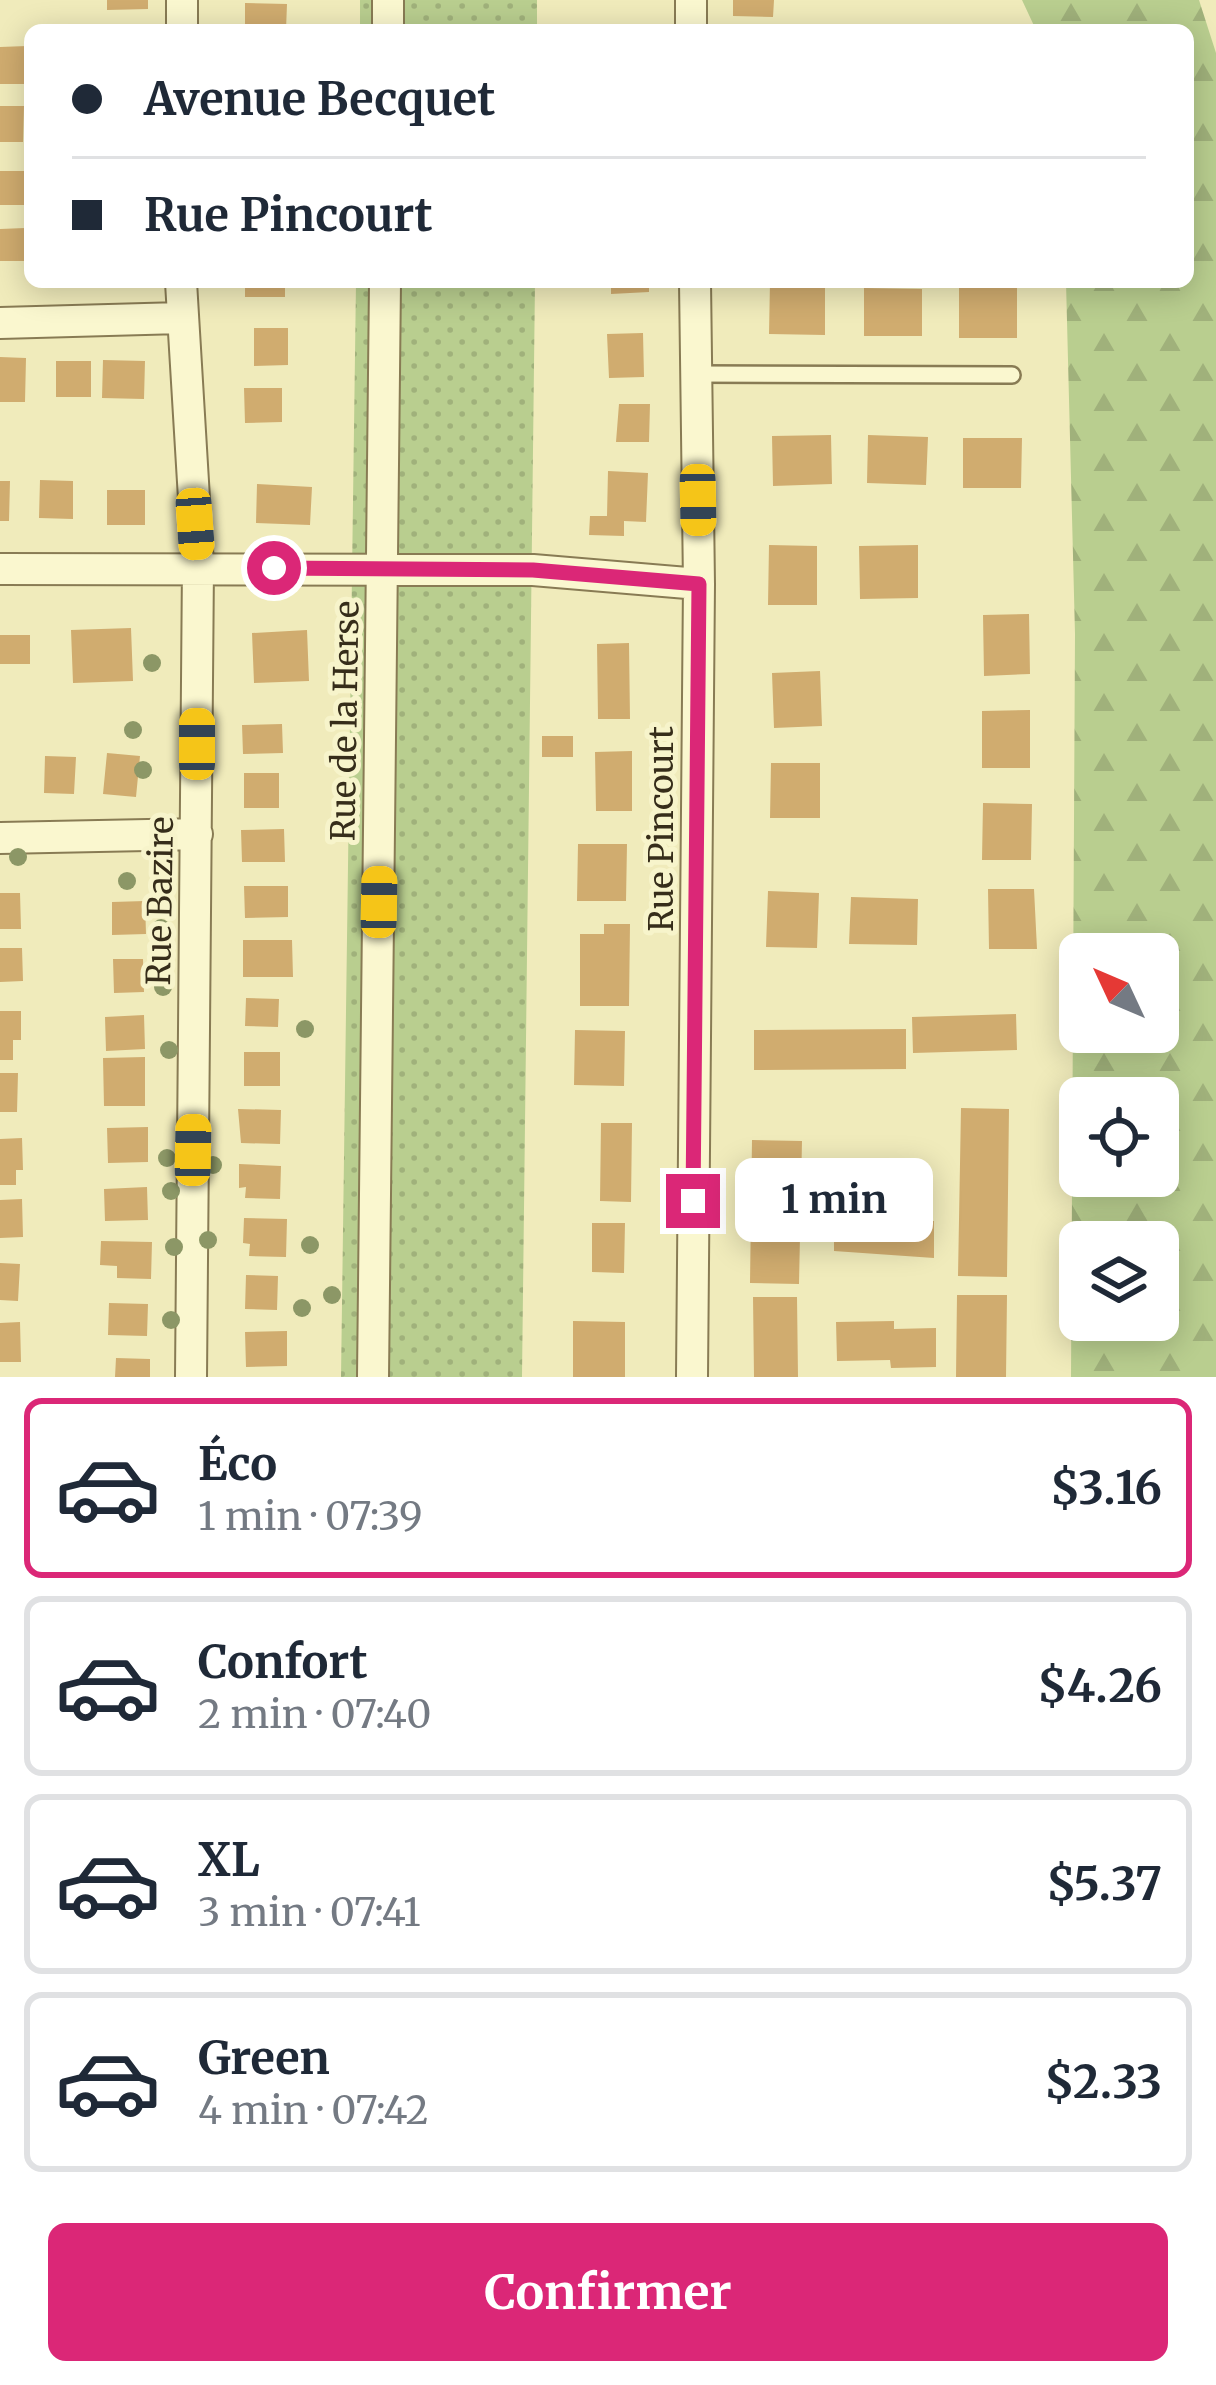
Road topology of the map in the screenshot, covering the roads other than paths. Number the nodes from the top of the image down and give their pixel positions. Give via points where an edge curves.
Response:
1 (181, 288) edge
2 (386, 288) edge
3 (695, 288) edge
4 (181, 318) junction
5 (0, 323) edge
6 (696, 374) junction
7 (1012, 375) dead end
8 (198, 565) junction
9 (0, 569) edge
10 (383, 570) junction
11 (699, 584) junction
12 (197, 833) junction
13 (0, 838) edge
14 (190, 1377) edge
15 (373, 1377) edge
16 (692, 1377) edge

1 - 4 street, Rue Bazire
2 - 10 street, Rue de la Herse
3 - 6 street, Rue Pincourt
4 - 5 street
4 - 8 street, Rue Bazire
6 - 7 lane
6 - 11 street, Rue Pincourt
8 - 9 street
8 - 10 street
8 - 12 street, Rue Bazire
10 - 11 street via 533,570
10 - 15 street, Rue de la Herse
11 - 16 street, Rue Pincourt
12 - 13 street
12 - 14 street, Rue Bazire

